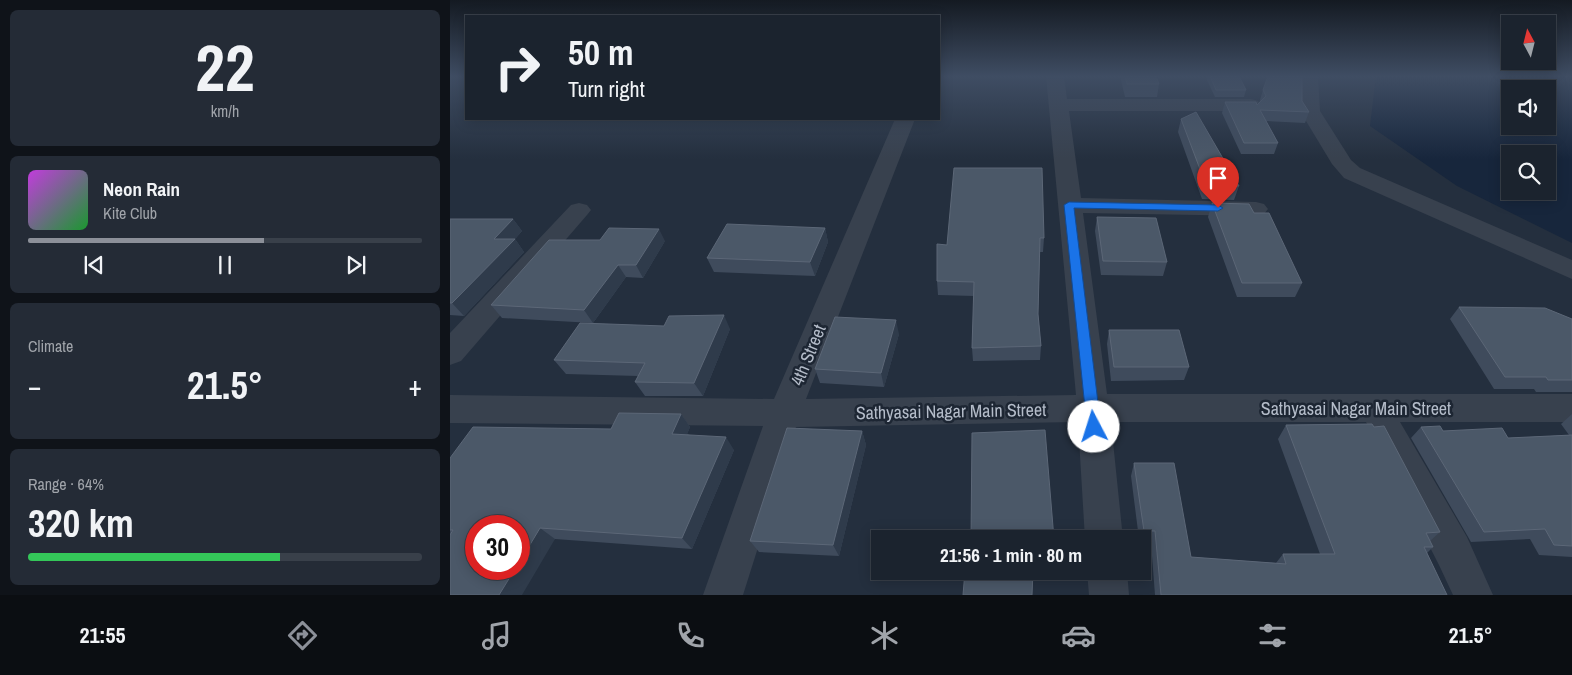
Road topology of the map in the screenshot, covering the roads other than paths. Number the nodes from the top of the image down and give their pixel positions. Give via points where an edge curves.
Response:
1 (1310, 104) edge
2 (1058, 105) joint
3 (1251, 105) edge
4 (905, 120) edge
5 (1069, 205) junction
6 (1256, 209) dead end
7 (579, 210) dead end
8 (1572, 270) edge
9 (450, 353) edge
10 (1093, 408) junction
11 (1375, 408) junction
12 (1572, 408) edge
13 (450, 409) edge
14 (784, 413) junction
15 (1103, 530) edge
16 (1108, 580) edge
17 (723, 595) edge
18 (1109, 595) edge
19 (1472, 595) edge

1 - 8 street via 1310,111 1352,173
2 - 3 street
2 - 5 street
4 - 14 street, 4th Street
5 - 6 street
5 - 10 street
7 - 9 street
10 - 11 street, Sathyasai Nagar Main Street
10 - 14 street, Sathyasai Nagar Main Street
10 - 15 street
11 - 12 street, Sathyasai Nagar Main Street
11 - 19 street via 1453,552
13 - 14 street, Sathyasai Nagar Main Street
14 - 17 street, 4th Street
16 - 18 street

